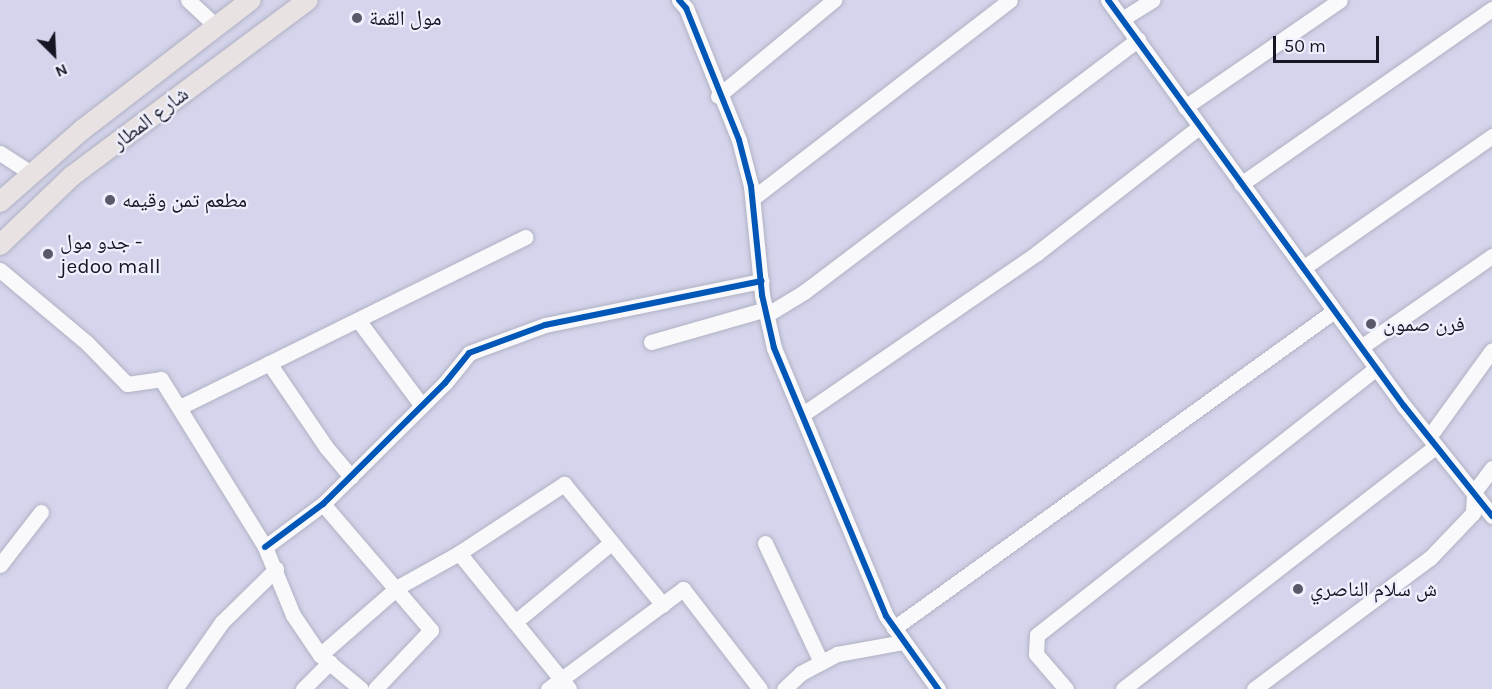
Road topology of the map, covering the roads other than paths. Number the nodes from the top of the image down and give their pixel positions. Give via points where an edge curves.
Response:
1 (188, 0) edge
2 (251, 0) edge
3 (308, 0) edge
4 (679, 0) edge
5 (834, 0) edge
6 (1010, 0) edge
7 (1108, 0) edge
8 (1152, 0) edge
9 (1340, 0) edge
10 (1492, 9) edge
11 (1122, 19) junction
12 (216, 26) junction
13 (1138, 39) junction
14 (718, 96) junction
15 (121, 99) junction
16 (1185, 107) junction
17 (141, 124) junction
18 (1199, 127) junction
19 (82, 130) junction
20 (1492, 136) edge
21 (0, 153) edge
22 (102, 153) junction
23 (31, 173) junction
24 (1241, 184) junction
25 (753, 198) junction
26 (0, 202) edge
27 (525, 237) dead end
28 (0, 245) edge
29 (1492, 256) edge
30 (1303, 268) junction
31 (0, 270) edge
32 (762, 281) junction
33 (1334, 311) junction
34 (767, 312) junction
35 (358, 320) junction
36 (651, 342) dead end
37 (1361, 347) junction
38 (1492, 350) edge
39 (269, 363) junction
40 (1376, 368) junction
41 (422, 406) junction
42 (180, 407) junction
43 (803, 414) junction
44 (1432, 442) junction
45 (1492, 468) edge
46 (351, 477) junction
47 (1474, 492) junction
48 (323, 504) junction
49 (41, 512) dead end
50 (1492, 516) edge
51 (611, 543) junction
52 (765, 543) dead end
53 (265, 547) junction
54 (459, 553) junction
55 (0, 565) edge
56 (276, 569) junction
57 (398, 587) junction
58 (663, 605) junction
59 (515, 622) junction
60 (894, 628) junction
61 (904, 642) junction
62 (325, 659) junction
63 (821, 662) junction
64 (566, 683) edge
65 (176, 689) edge
66 (303, 689) edge
67 (362, 689) edge
68 (375, 689) edge
69 (548, 689) edge
70 (760, 689) edge
71 (784, 689) edge
72 (938, 689) edge
73 (1066, 689) edge
74 (1123, 689) edge
75 (1254, 689) edge

1 - 12 street
2 - 12 main road, شارع المطار
3 - 17 main road, شارع المطار
4 - 14 street via 686,8
5 - 14 street
6 - 25 street
7 - 11 street
8 - 11 street
9 - 16 street
10 - 24 street
11 - 13 street
12 - 15 main road, شارع المطار
13 - 16 street
13 - 34 street via 813,285
14 - 25 street via 739,140
15 - 17 main road via 125,113
15 - 19 main road, شارع المطار
16 - 18 street
17 - 22 main road, شارع المطار
18 - 24 street
18 - 43 street via 1037,253
19 - 22 main road via 97,140
19 - 23 main road, شارع المطار
20 - 30 street
21 - 23 street
22 - 28 main road, شارع المطار via 29,213
23 - 26 main road, شارع المطار
24 - 30 street
25 - 32 street
27 - 35 street
29 - 37 street
30 - 33 street
31 - 42 street via 87,343 127,384 161,379
32 - 34 street
32 - 41 street via 545,325 499,340 469,353
33 - 37 street
33 - 60 street
34 - 36 street
34 - 43 street via 774,348
35 - 39 street
35 - 41 street
37 - 40 street
38 - 44 street
39 - 42 street
39 - 46 street
40 - 44 street
40 - 73 street via 1037,635 1035,654
41 - 46 street
42 - 53 street
43 - 60 street
44 - 47 street
44 - 74 street
45 - 47 street
46 - 48 street
47 - 50 street
47 - 75 street via 1473,513 1430,558
48 - 53 street
48 - 57 street
49 - 55 street
51 - 54 street via 564,484
51 - 58 street
51 - 59 street
52 - 63 street
53 - 56 street
54 - 57 street
54 - 59 street
56 - 62 street via 293,615
56 - 65 street via 222,622
57 - 62 street
57 - 68 street via 431,630
58 - 64 street
58 - 70 street via 683,589
59 - 64 street
60 - 61 street
61 - 63 street via 837,654
61 - 72 street
62 - 66 street
62 - 67 street
63 - 71 street
64 - 69 street

